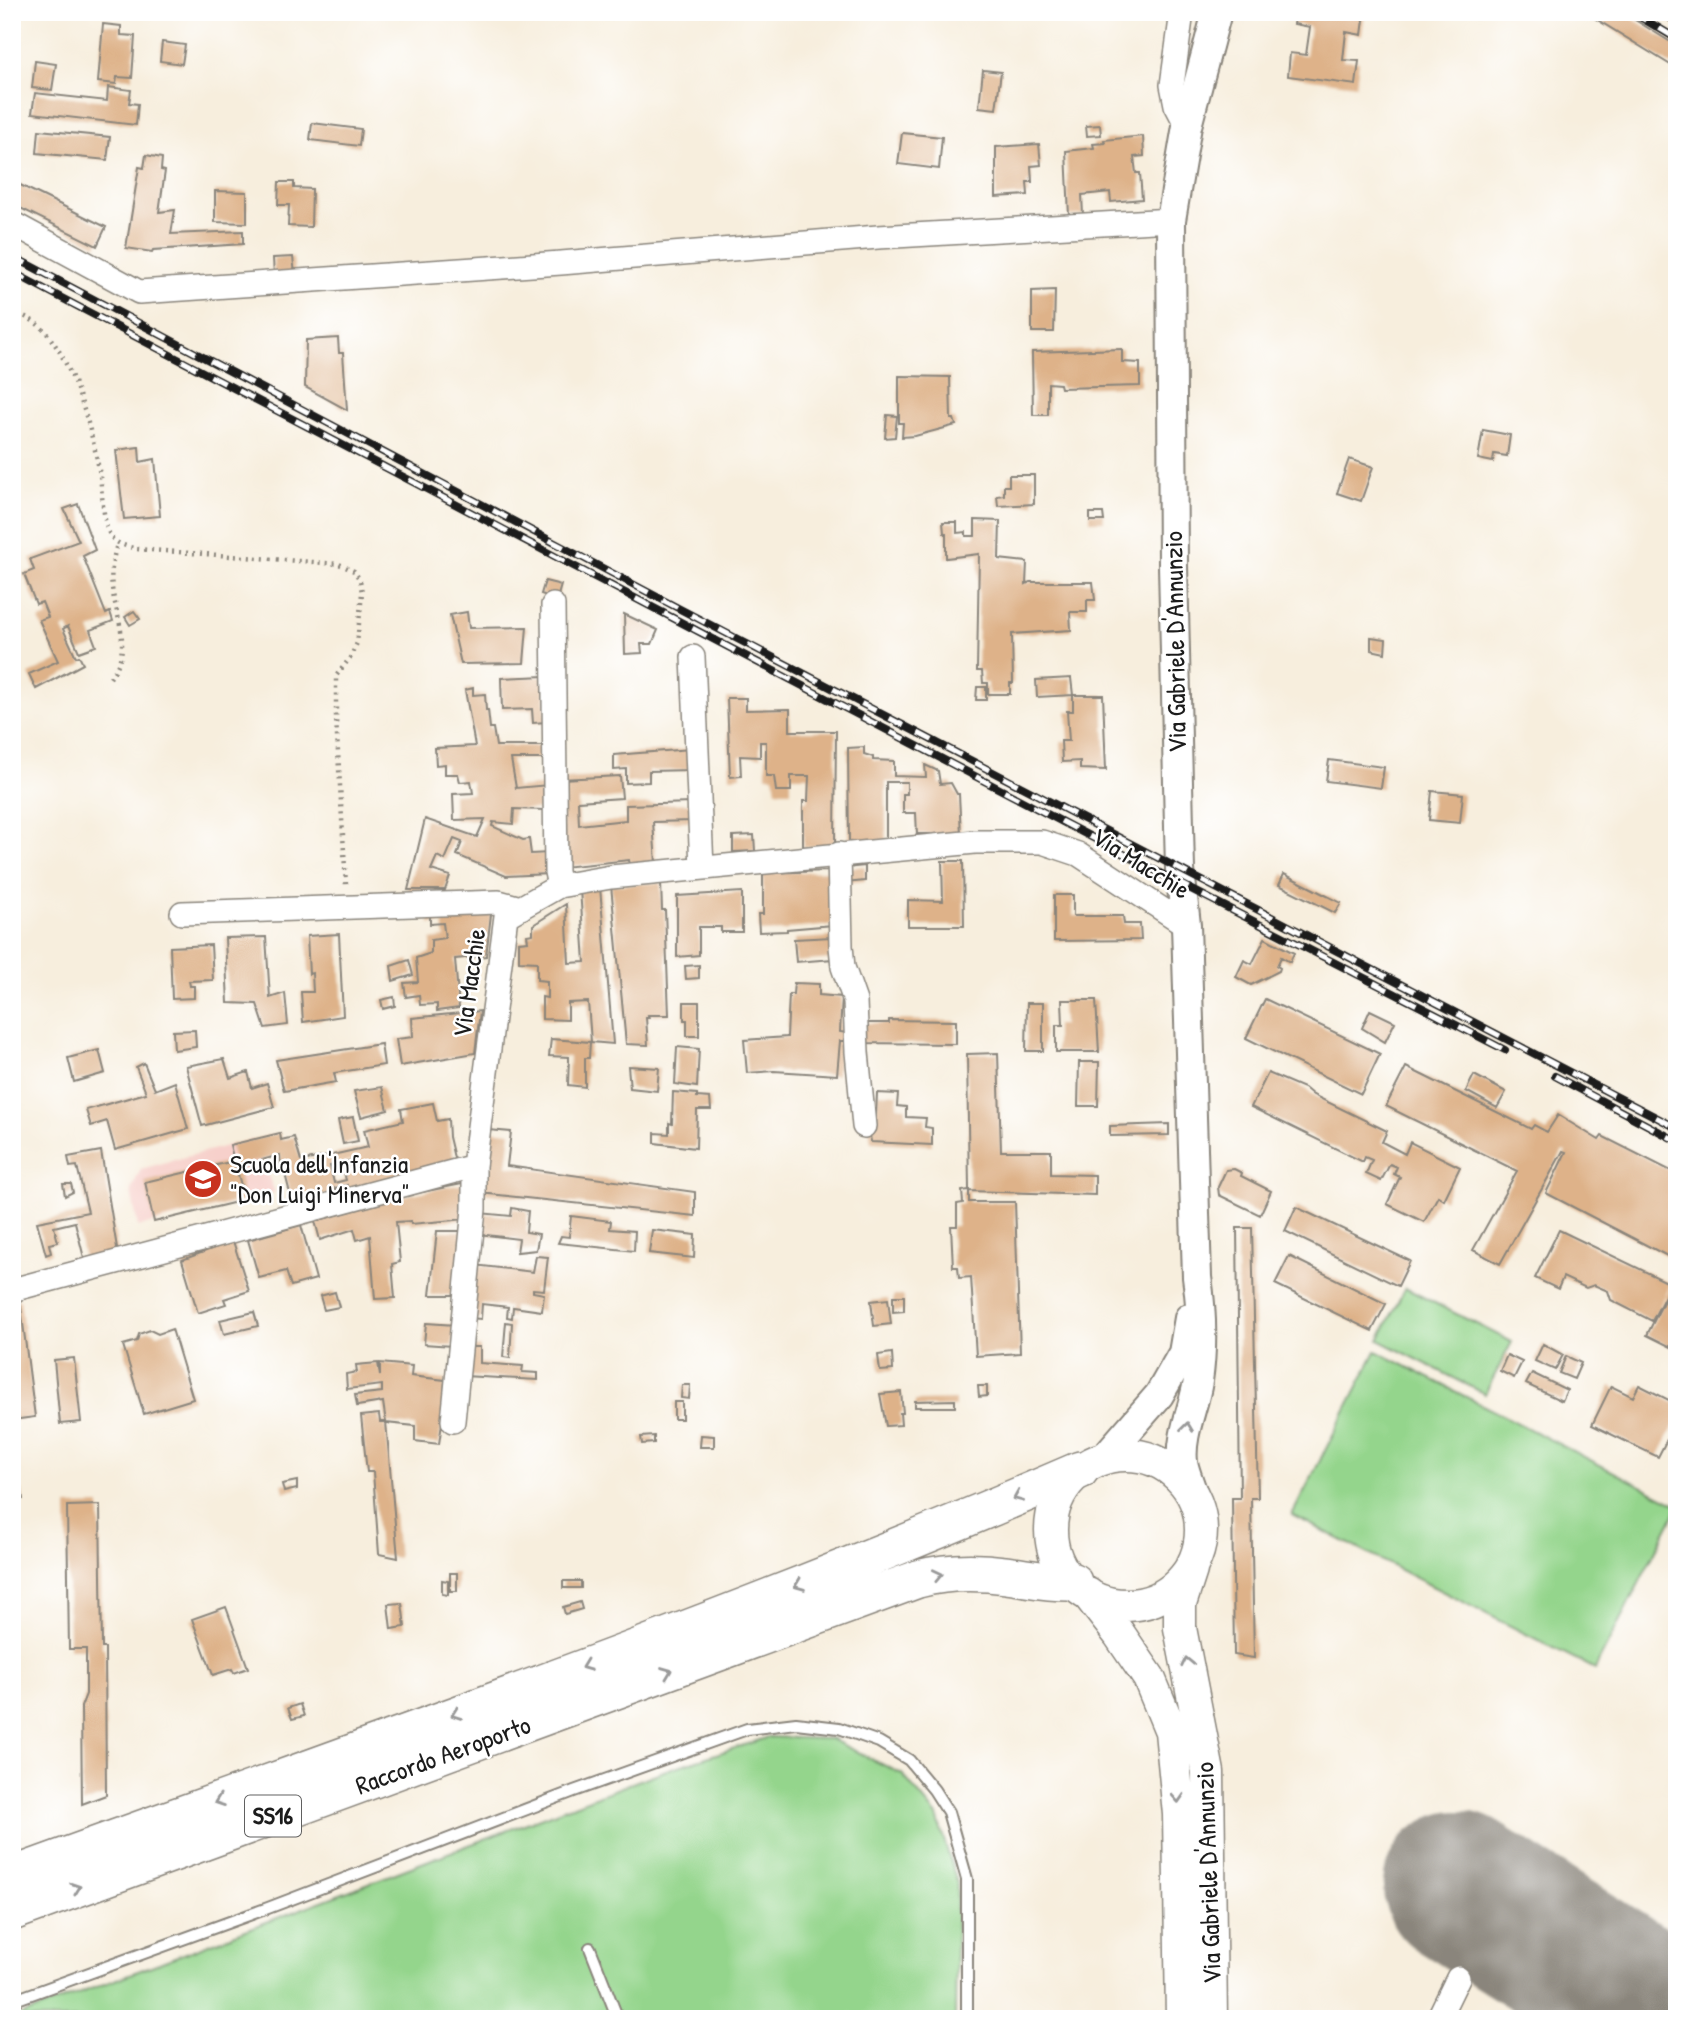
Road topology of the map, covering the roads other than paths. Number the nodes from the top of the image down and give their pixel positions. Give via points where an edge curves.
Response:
1 (1182, 12) edge
2 (1217, 12) edge
3 (1187, 126) junction
4 (1171, 220) junction
5 (12, 223) edge
6 (553, 605) dead end
7 (693, 657) dead end
8 (839, 854) junction
9 (702, 868) junction
10 (559, 886) junction
11 (521, 908) junction
12 (182, 913) dead end
13 (1186, 925) junction
14 (864, 1126) dead end
15 (474, 1166) junction
16 (1197, 1278) junction
17 (12, 1290) edge
18 (453, 1421) dead end
19 (1093, 1464) junction
20 (1193, 1494) junction
21 (1193, 1565) junction
22 (868, 1578) junction
23 (1080, 1588) junction
24 (1186, 1730) junction
25 (12, 1876) edge
26 (12, 1912) edge
27 (590, 1948) dead end
28 (1458, 1978) dead end
29 (12, 2001) edge
30 (618, 2019) edge
31 (967, 2019) edge
32 (1182, 2019) edge
33 (1211, 2019) edge
34 (1438, 2019) edge

1 - 3 street via 1172,85
2 - 3 street, Via Gabriele D'Annunzio
3 - 4 street, Via Gabriele D'Annunzio
4 - 5 street via 139,292
4 - 13 street, Via Gabriele D'Annunzio via 1173,565 1180,870
6 - 10 street
7 - 9 street
8 - 9 street, Via Macchie
8 - 13 street, Via Macchie via 975,842 1042,842 1078,854
8 - 14 street via 841,946 855,1001
9 - 10 street, Via Macchie
10 - 11 street, Via Macchie
11 - 12 street via 499,902
11 - 15 street, Via Macchie via 506,916
13 - 16 street, Via Gabriele D'Annunzio
15 - 17 street
15 - 18 street via 474,1209
16 - 19 street via 1183,1353 1159,1395
20 -> 16 street via 1183,1462 1201,1359
19 - 20 main road via 1130,1454 1156,1460 1177,1474
19 -> 22 highway via 952,1526
19 - 23 main road via 1067,1483 1057,1500 1051,1529 1056,1558
20 - 21 main road via 1201,1517 1201,1542
21 - 23 main road via 1178,1585 1158,1598 1134,1605 1110,1603
24 -> 21 main road via 1180,1604
22 -> 23 highway via 944,1572 1006,1575
22 -> 25 highway, Raccordo Aeroporto / SS16 via 520,1691
26 -> 22 highway, Raccordo Aeroporto / SS16 via 534,1721
23 - 24 main road
24 -> 32 main road, Via Gabriele D'Annunzio via 1179,1814
24 - 33 main road, Via Gabriele D'Annunzio via 1208,1772
27 - 30 lane
28 - 34 street
29 - 31 lane via 710,1742 747,1729 796,1723 839,1728 879,1742 909,1760 947,1811 967,1878

